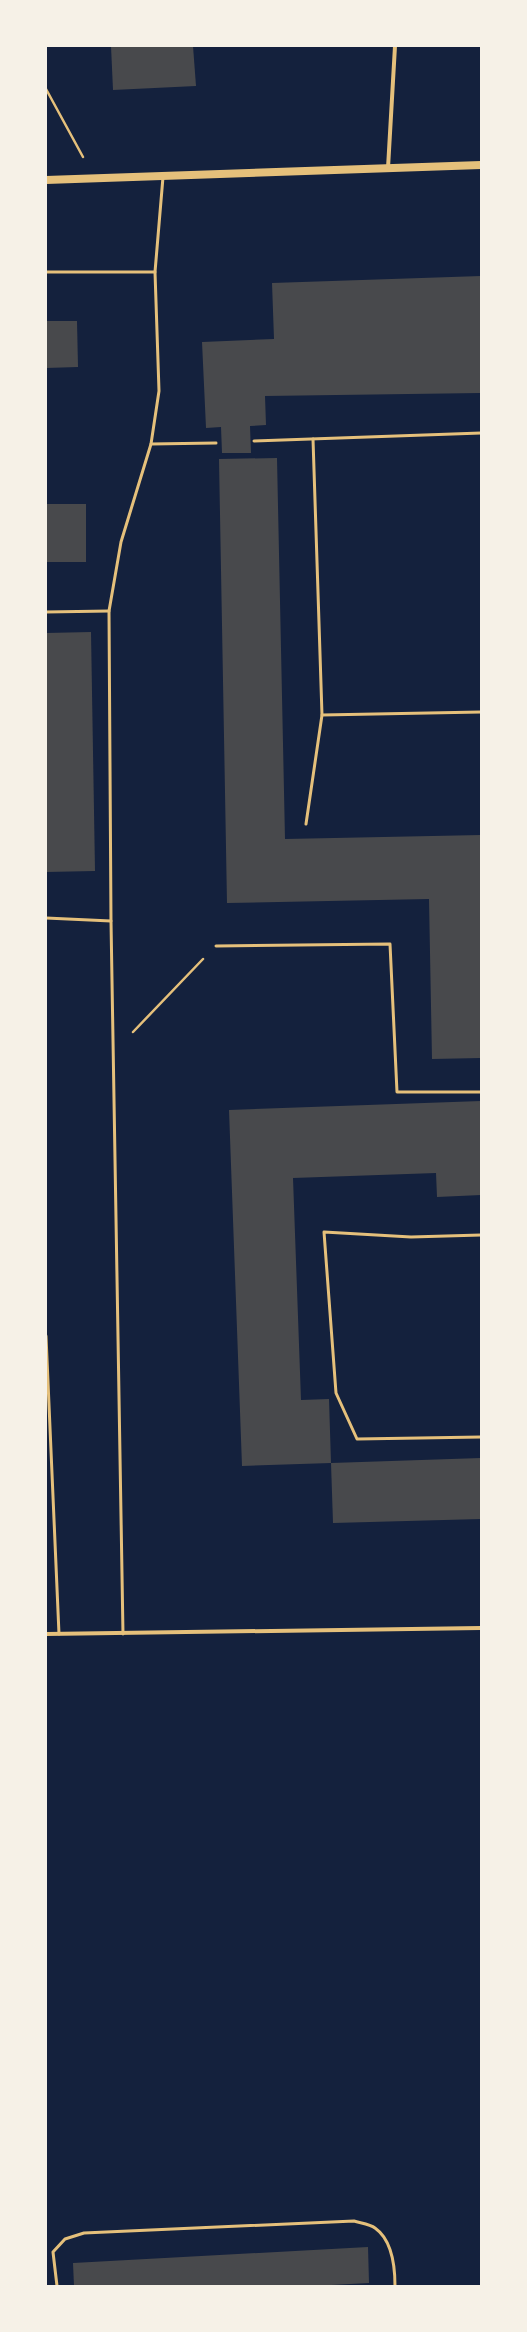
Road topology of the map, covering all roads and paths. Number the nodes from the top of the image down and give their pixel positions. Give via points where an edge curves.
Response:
1 (395, 46) edge
2 (46, 89) edge
3 (481, 165) edge
4 (388, 168) junction
5 (164, 176) junction
6 (95, 178) junction
7 (46, 180) edge
8 (46, 272) edge
9 (155, 272) junction
10 (481, 433) edge
11 (313, 439) junction
12 (254, 441) dead end
13 (216, 443) dead end
14 (151, 444) junction
15 (109, 611) junction
16 (46, 612) edge
17 (481, 712) edge
18 (322, 715) junction
19 (306, 824) dead end
20 (46, 918) edge
21 (111, 921) junction
22 (216, 946) joint
23 (113, 1052) junction
24 (481, 1092) edge
25 (481, 1235) edge
26 (46, 1336) edge
27 (481, 1437) edge
28 (481, 1628) edge
29 (46, 1634) edge
30 (59, 1634) junction
31 (123, 1634) junction
32 (57, 2286) edge
33 (395, 2286) edge

1 - 4 street
2 - 6 path
3 - 4 main road
4 - 5 main road
5 - 6 main road
5 - 9 lane
6 - 7 main road
8 - 9 lane
9 - 14 lane via 159,391
10 - 11 lane
11 - 12 lane
11 - 18 lane
13 - 14 lane
14 - 15 lane via 121,542
15 - 16 lane
15 - 21 lane
17 - 18 lane
18 - 19 lane
20 - 21 lane
21 - 23 lane
22 - 23 path
22 - 24 lane via 390,944 397,1092
23 - 31 lane
25 - 27 lane via 411,1237 324,1232 336,1393 357,1439
26 - 30 lane
28 - 31 street
29 - 30 street
30 - 31 street
32 - 33 lane via 53,2252 65,2239 84,2233 354,2221 375,2227 388,2245 395,2269

